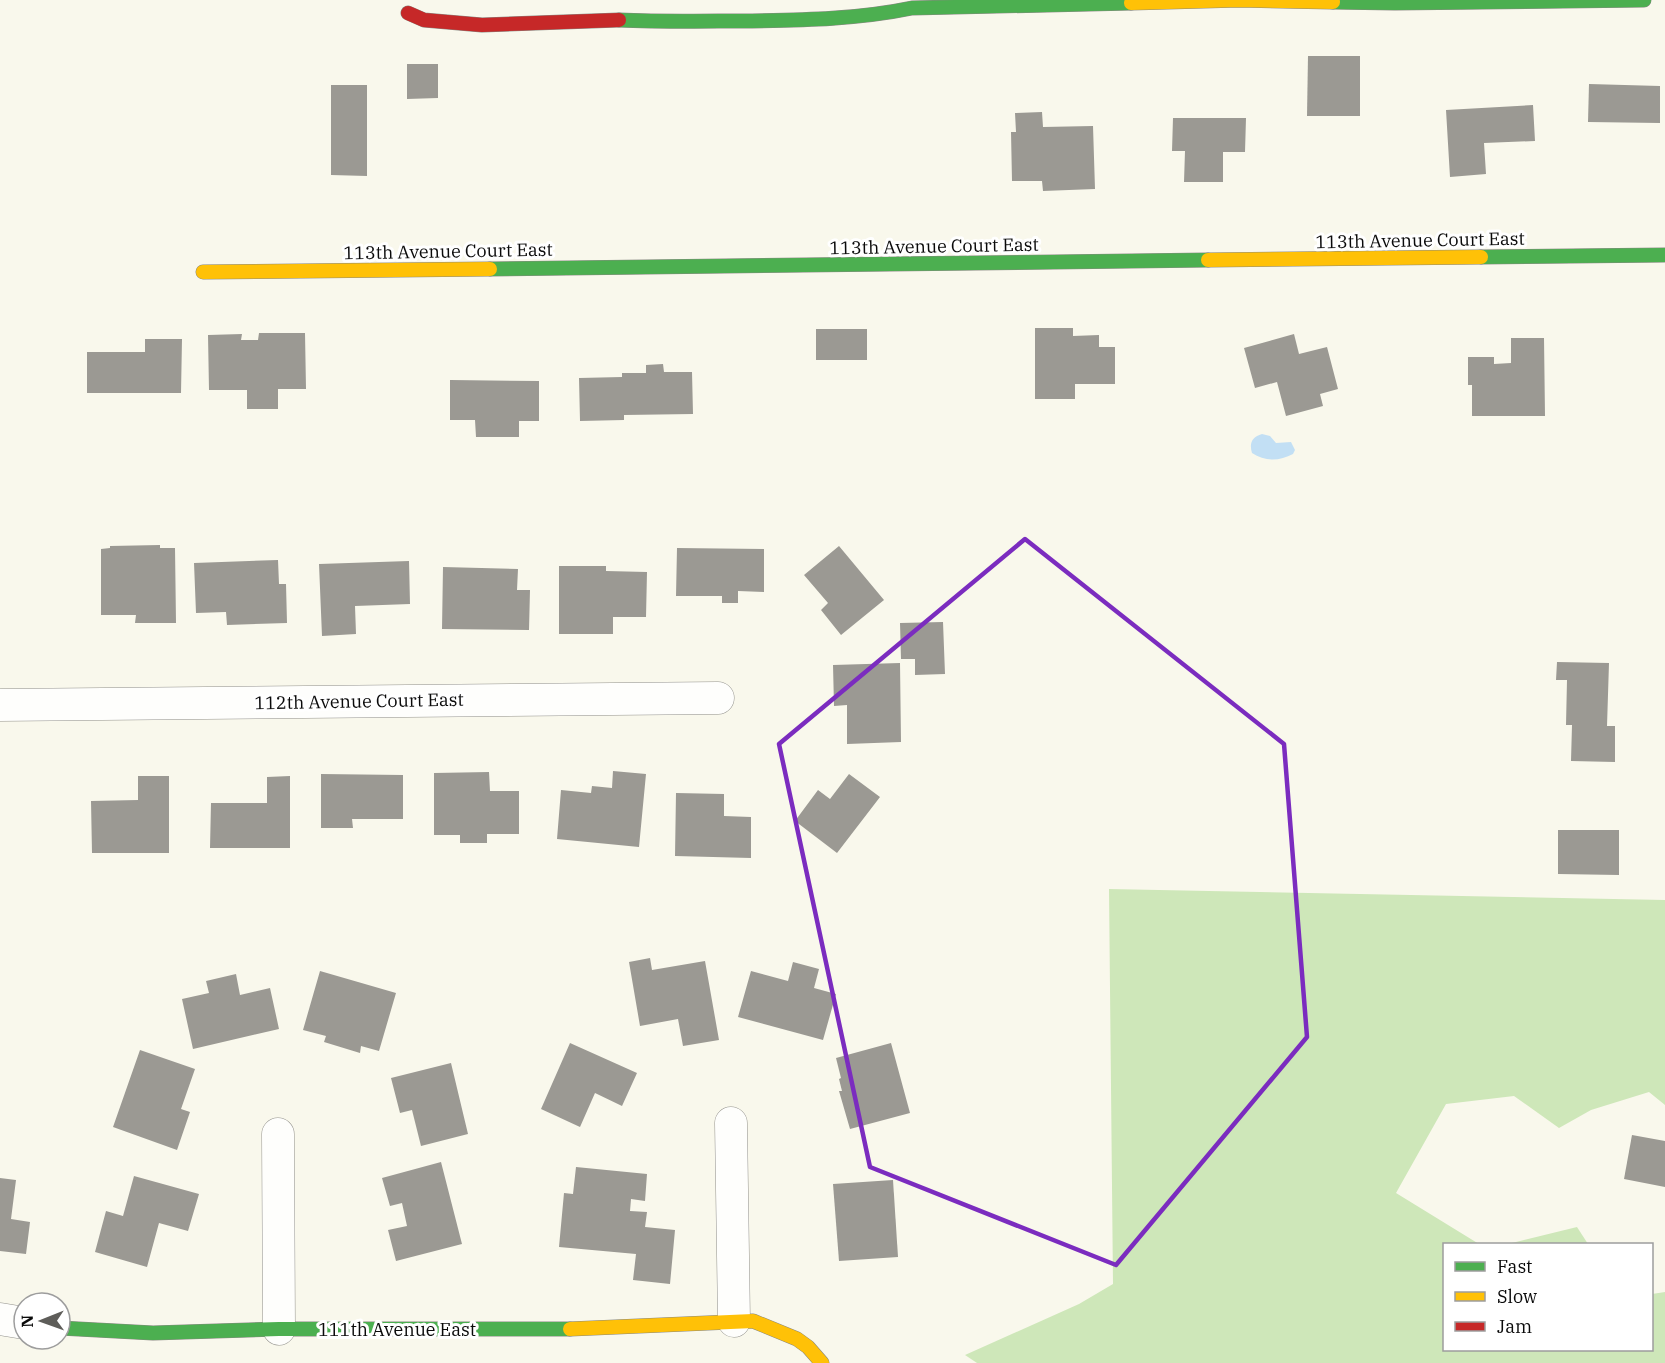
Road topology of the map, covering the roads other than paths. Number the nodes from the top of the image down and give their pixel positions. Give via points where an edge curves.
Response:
1 (1644, 0) edge
2 (408, 13) dead end
3 (1665, 255) edge
4 (203, 272) dead end
5 (718, 698) dead end
6 (0, 705) edge
7 (731, 1123) dead end
8 (278, 1134) dead end
9 (734, 1321) junction
10 (72, 1329) edge
11 (279, 1329) junction
12 (822, 1363) edge

1 - 2 street via 1220,1 912,8 817,20 609,19 482,25 424,20
3 - 4 street, 113th Avenue Court East
5 - 6 street, 112th Avenue Court East
7 - 9 street
8 - 11 street
9 - 11 street, 111th Avenue East via 546,1330
9 - 12 street, 111th Avenue East via 753,1321 797,1339
10 - 11 street, 111th Avenue East via 153,1333

